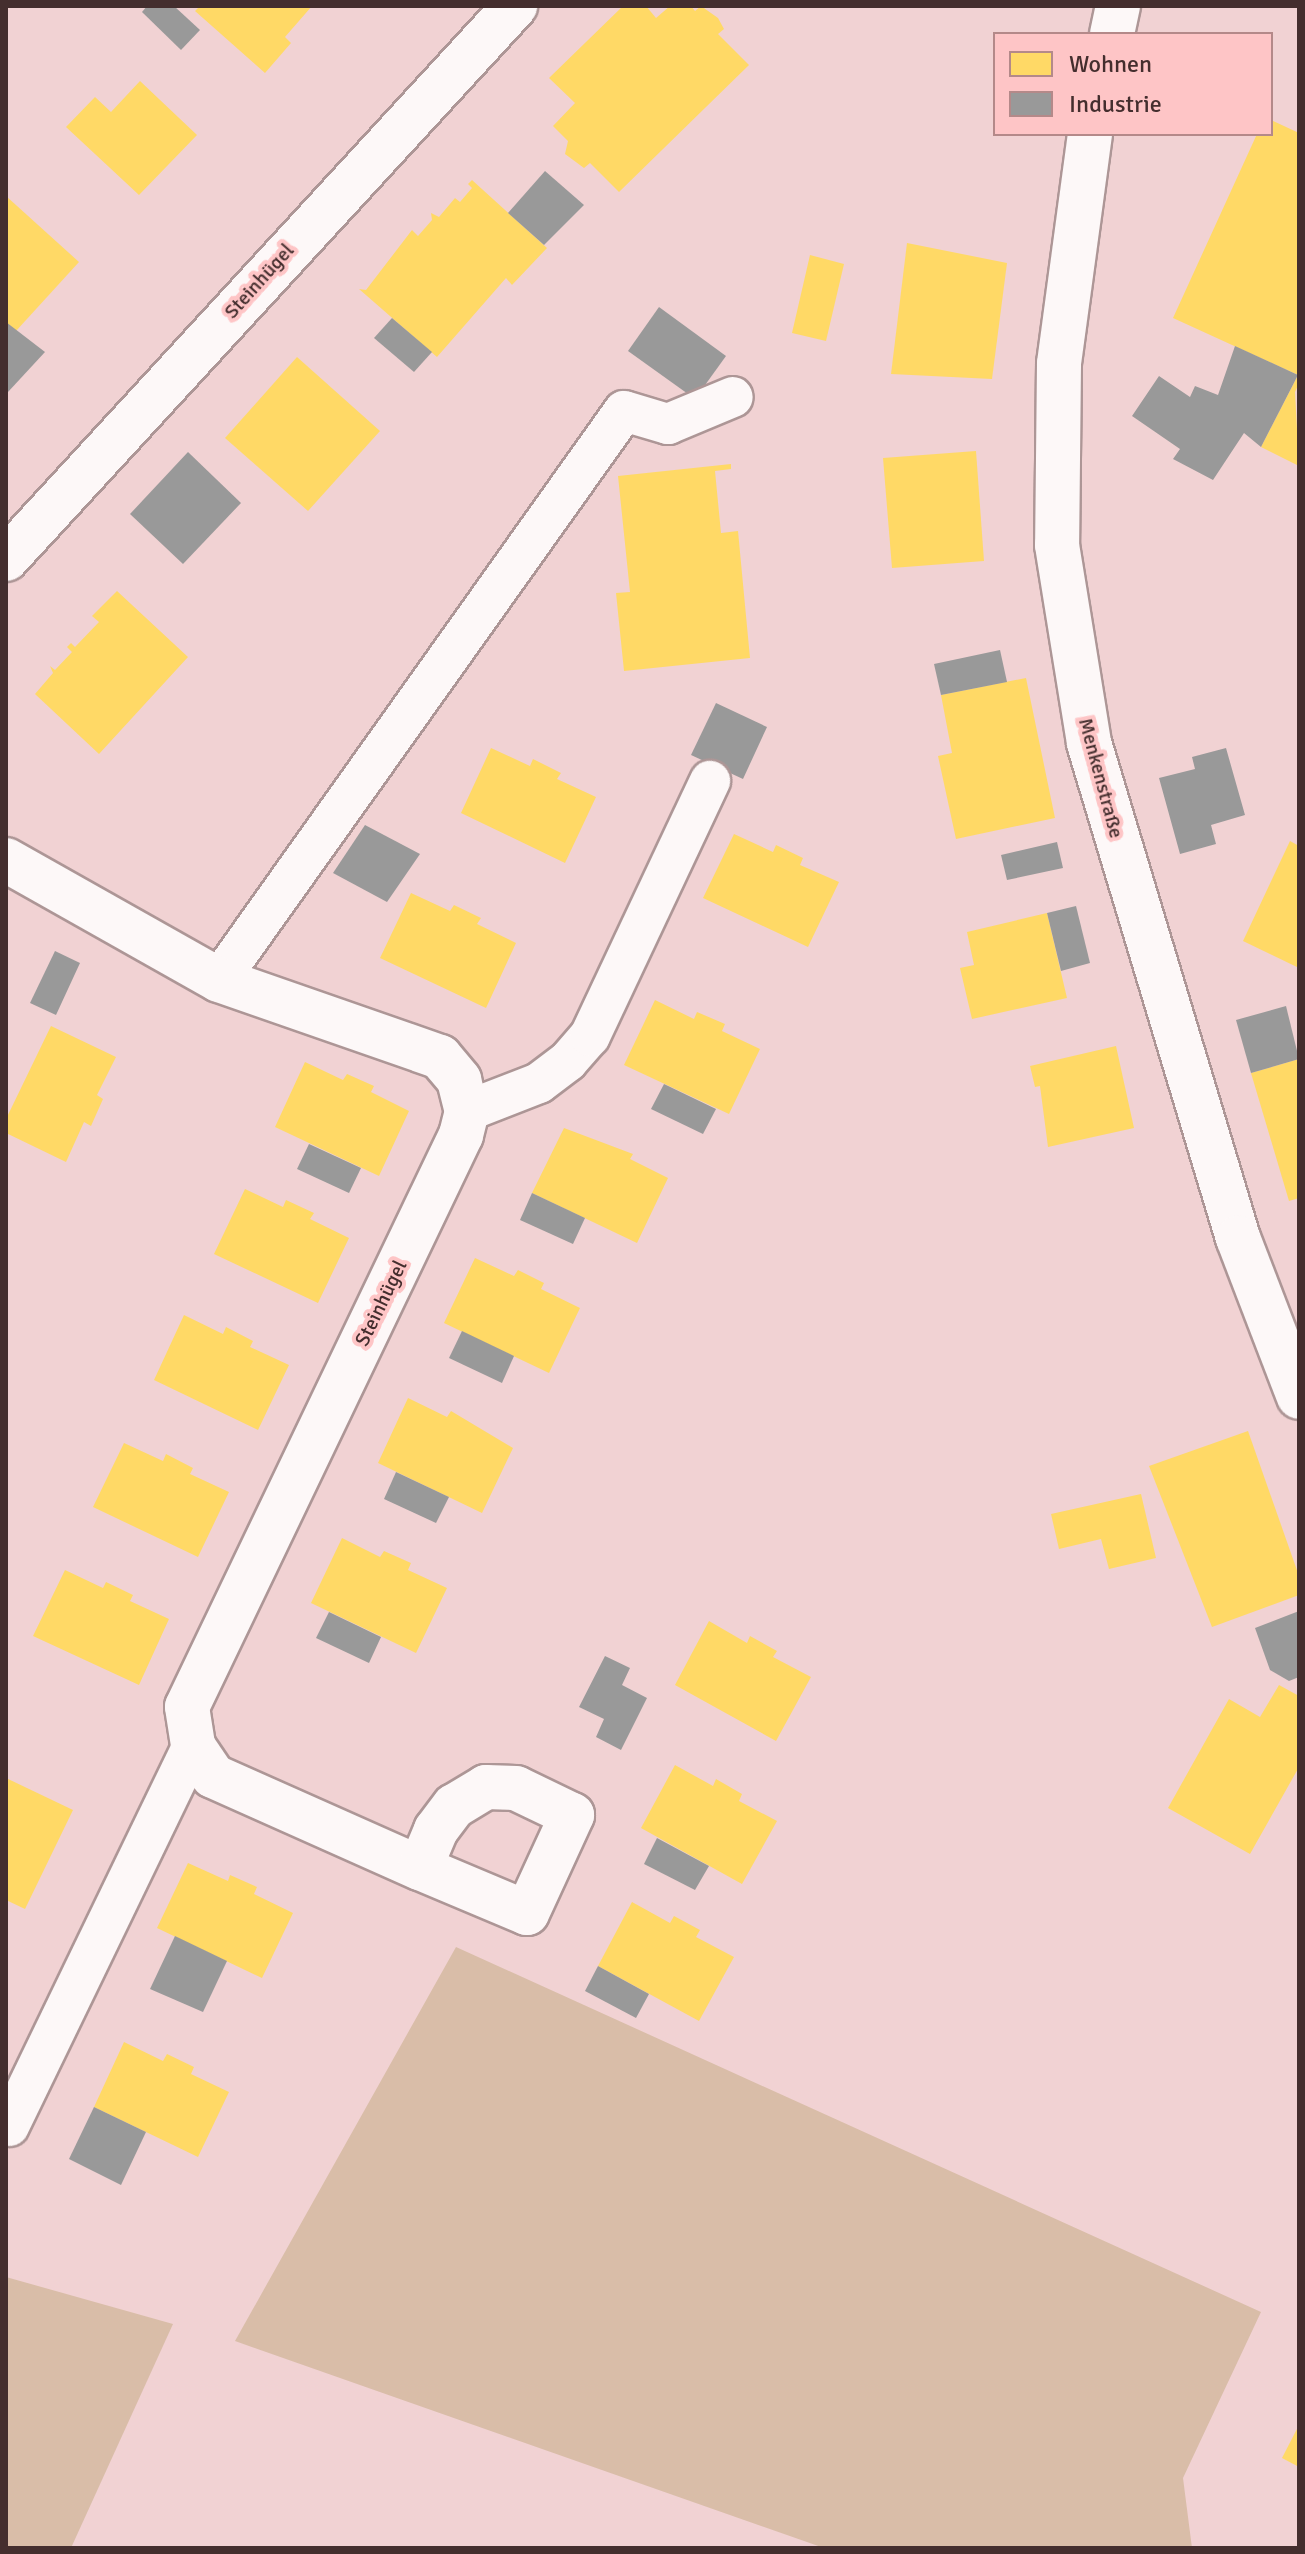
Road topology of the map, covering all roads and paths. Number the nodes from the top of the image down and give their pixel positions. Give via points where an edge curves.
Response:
1 (515, 6) edge
2 (1118, 6) edge
3 (1112, 32) edge
4 (1090, 136) edge
5 (733, 397) dead end
6 (6, 559) edge
7 (710, 781) dead end
8 (6, 860) edge
9 (219, 980) junction
10 (467, 1111) junction
11 (1299, 1397) edge
12 (193, 1746) junction
13 (420, 1868) dead end
14 (9, 2126) dead end

1 - 6 street, Steinhügel
2 - 3 street
4 - 11 street, Menkenstraße via 1059,364 1057,530 1086,727 1238,1238
5 - 9 lane via 668,424 624,411
7 - 10 lane via 590,1036 539,1083
8 - 9 street
9 - 10 street via 440,1057 459,1080
10 - 12 street, Steinhügel via 461,1135 187,1707
12 - 13 street, Steinhügel via 213,1776
12 - 14 lane

